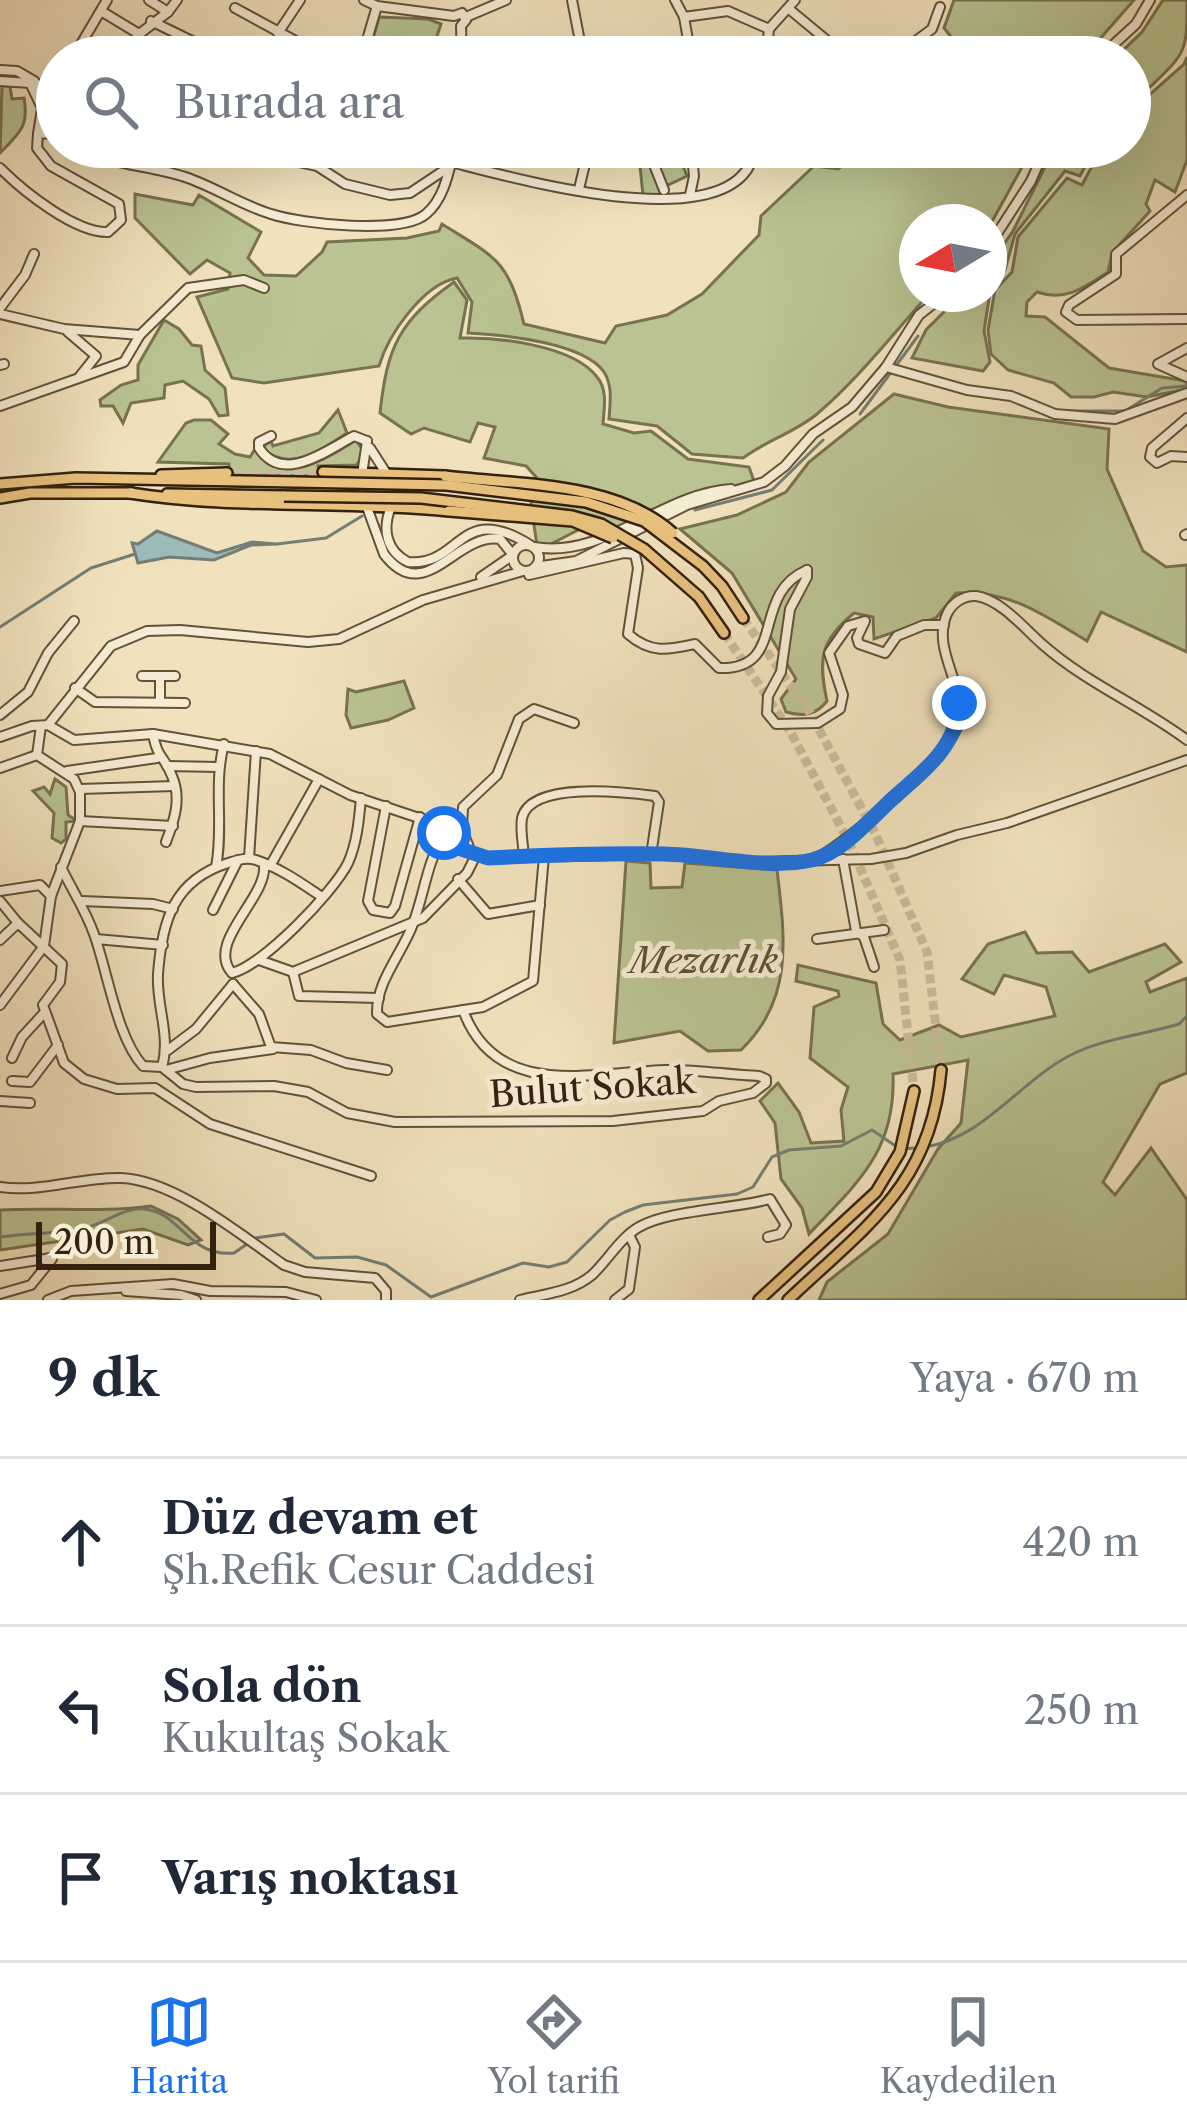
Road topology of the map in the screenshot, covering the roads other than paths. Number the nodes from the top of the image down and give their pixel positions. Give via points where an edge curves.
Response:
1 (107, 0) edge
2 (149, 0) edge
3 (177, 0) edge
4 (300, 0) edge
5 (364, 0) edge
6 (506, 0) edge
7 (572, 0) edge
8 (675, 0) edge
9 (795, 0) edge
10 (926, 0) edge
11 (1150, 0) edge
12 (486, 4) edge
13 (377, 6) junction
14 (235, 8) dead end
15 (789, 10) junction
16 (101, 11) junction
17 (169, 12) junction
18 (684, 17) junction
19 (152, 22) junction
20 (463, 22) junction
21 (769, 29) junction
22 (278, 33) junction
23 (139, 34) joint
24 (179, 35) edge
25 (86, 36) edge
26 (284, 36) edge
27 (368, 36) edge
28 (463, 36) edge
29 (579, 36) edge
30 (687, 36) edge
31 (768, 36) edge
32 (821, 36) edge
33 (922, 36) edge
34 (1123, 36) edge
35 (0, 70) edge
36 (0, 81) edge
37 (32, 82) junction
38 (36, 86) edge
39 (36, 92) edge
40 (0, 168) edge
41 (54, 168) edge
42 (149, 168) edge
43 (319, 168) edge
44 (445, 168) edge
45 (450, 168) edge
46 (471, 168) edge
47 (584, 168) edge
48 (655, 168) edge
49 (693, 168) edge
50 (750, 168) edge
51 (1037, 168) edge
52 (579, 189) junction
53 (664, 190) dead end
54 (690, 195) junction
55 (1187, 195) edge
56 (1007, 218) edge
57 (34, 254) dead end
58 (264, 289) dead end
59 (0, 309) edge
60 (924, 312) edge
61 (1187, 319) edge
62 (64, 329) junction
63 (140, 335) junction
64 (1187, 349) edge
65 (893, 368) junction
66 (1187, 376) edge
67 (75, 381) junction
68 (1187, 393) edge
69 (0, 406) edge
70 (1187, 418) edge
71 (271, 436) dead end
72 (368, 441) junction
73 (1187, 457) edge
74 (227, 472) tunnel mouth
75 (323, 472) tunnel mouth
76 (362, 472) junction
77 (385, 473) junction
78 (121, 479) junction
79 (0, 484) edge
80 (751, 488) junction
81 (130, 493) junction
82 (0, 498) edge
83 (366, 504) junction
84 (392, 505) junction
85 (532, 546) junction
86 (686, 552) junction
87 (513, 555) junction
88 (529, 569) junction
89 (671, 573) junction
90 (471, 583) junction
91 (743, 618) tunnel mouth
92 (74, 621) dead end
93 (944, 626) junction
94 (724, 633) tunnel mouth
95 (142, 676) dead end
96 (160, 676) junction
97 (175, 676) dead end
98 (75, 688) junction
99 (160, 702) junction
100 (185, 703) dead end
101 (0, 715) edge
102 (574, 723) dead end
103 (45, 725) junction
104 (153, 734) junction
105 (0, 737) edge
106 (1187, 740) edge
107 (224, 744) junction
108 (256, 751) junction
109 (37, 755) junction
110 (157, 758) junction
111 (1187, 760) edge
112 (166, 766) junction
113 (218, 767) junction
114 (0, 768) edge
115 (66, 771) junction
116 (319, 779) junction
117 (174, 786) junction
118 (80, 789) junction
119 (361, 798) junction
120 (386, 806) junction
121 (420, 817) junction
122 (80, 821) junction
123 (172, 826) junction
124 (444, 833) junction
125 (166, 842) dead end
126 (474, 855) junction
127 (651, 855) junction
128 (524, 856) junction
129 (544, 856) junction
130 (243, 859) junction
131 (814, 860) junction
132 (843, 860) junction
133 (267, 865) junction
134 (61, 867) junction
135 (216, 867) junction
136 (458, 879) junction
137 (0, 891) edge
138 (51, 896) junction
139 (322, 897) junction
140 (0, 901) edge
141 (82, 901) junction
142 (540, 905) junction
143 (173, 909) junction
144 (213, 910) dead end
145 (17, 923) junction
146 (413, 924) junction
147 (884, 930) dead end
148 (860, 934) junction
149 (96, 939) junction
150 (818, 939) dead end
151 (0, 940) edge
152 (163, 945) junction
153 (44, 946) junction
154 (259, 960) junction
155 (874, 967) dead end
156 (293, 972) junction
157 (235, 979) junction
158 (379, 998) junction
159 (0, 1005) edge
160 (463, 1010) junction
161 (45, 1012) junction
162 (58, 1045) junction
163 (275, 1048) junction
164 (168, 1051) junction
165 (12, 1058) dead end
166 (164, 1068) junction
167 (387, 1070) dead end
168 (941, 1070) tunnel mouth
169 (12, 1081) dead end
170 (914, 1090) tunnel mouth
171 (0, 1100) edge
172 (30, 1103) dead end
173 (371, 1176) dead end
174 (0, 1187) edge
175 (630, 1237) junction
176 (768, 1237) dead end
177 (0, 1266) edge
178 (111, 1289) junction
179 (0, 1294) edge
180 (48, 1300) edge
181 (196, 1300) edge
182 (316, 1300) edge
183 (386, 1300) edge
184 (520, 1300) edge
185 (615, 1300) edge
186 (759, 1300) edge
187 (788, 1300) edge

1 - 16 street
2 - 17 street
3 - 17 street
4 - 22 street
5 - 13 street
6 - 12 street
7 - 29 street
8 - 18 street
9 - 15 street
10 - 33 street via 937,8
11 - 34 street
12 - 20 street
13 - 20 street
13 - 27 street
14 - 22 street
15 - 21 street
15 - 32 street
16 - 23 street
16 - 25 street
17 - 19 street
18 - 21 street via 728,11
18 - 30 street
19 - 23 street
19 - 24 street
20 - 28 street
21 - 31 street
22 - 26 street
35 - 37 street
36 - 37 street
37 - 38 street
37 - 39 street
40 - 41 street via 89,229 115,227 118,205
42 - 45 street via 269,214 336,223 413,223 439,199
43 - 44 street via 346,184 402,196
46 - 52 street
47 - 52 street
48 - 53 street
49 - 54 street
50 - 54 street via 741,179
51 - 56 street
52 - 54 street via 646,201
55 - 61 street via 1116,254 1116,274 1066,312 1077,320
57 - 59 street
58 - 63 street via 244,280 188,288
59 - 62 street
60 - 65 street
62 - 63 street
62 - 67 street via 96,356
63 - 67 street via 124,362
64 - 66 street via 1158,364
65 - 68 street via 1012,396 1055,415 1115,418
65 - 80 street
67 - 69 street
70 - 73 street via 1150,457
71 - 72 street via 259,442 263,455 286,466 354,436
72 - 76 street
72 - 77 street
74 - 78 main road
75 - 76 main road
76 - 77 main road
76 - 83 street
77 - 84 street
77 - 86 main road, bridge via 580,491 662,523
78 - 79 main road
78 - 86 main road, bridge via 401,482 564,498 644,521
80 - 85 street via 679,500 568,550
80 - 88 street via 687,505 576,560
81 - 82 main road
81 - 83 main road via 204,504
81 - 89 main road, bridge via 422,498 572,516 616,532
83 - 84 main road
83 - 87 street via 384,554 406,572 438,567 479,539 500,539
84 - 85 street via 387,537 409,562 431,559 478,529
84 - 89 main road, bridge via 573,521
85 - 87 street
85 - 88 street via 539,559
86 - 91 main road, bridge
87 - 88 street
87 - 90 street
88 - 90 street
88 - 93 street via 635,554 628,634 651,650 695,644 719,668 756,658 778,593 807,569 768,696 776,724 818,723 840,709 829,652 848,626 865,621 859,644 885,653 897,636
89 - 94 main road, bridge
90 - 98 street via 339,639 147,631 111,646
92 - 101 street via 28,692
93 - 106 street via 952,605 978,596 1093,683
93 - 131 street via 959,703 951,738 924,772
95 - 96 street
96 - 97 street
96 - 99 street
98 - 99 street via 95,703
98 - 103 street
99 - 100 street
102 - 126 street via 534,709 520,719 497,776 463,807 462,830
103 - 104 street via 74,740
103 - 105 street
103 - 109 street
104 - 107 street
104 - 110 street
107 - 108 street
107 - 113 street
108 - 116 street
108 - 130 street
109 - 114 street
109 - 115 street
110 - 112 street
110 - 115 street
111 - 132 street via 906,853
112 - 113 street
112 - 117 street
113 - 135 street
115 - 118 street
116 - 119 street
116 - 133 street
117 - 118 street
117 - 123 street
118 - 122 street
119 - 120 street
119 - 139 street via 351,856
120 - 121 street
120 - 121 street via 368,901 383,914 395,906
121 - 124 street
122 - 123 street
122 - 134 street
123 - 125 street
124 - 126 street
124 - 146 street
126 - 128 street
126 - 136 street
127 - 128 street via 655,796 562,792 544,794 526,810
127 - 129 street
127 - 131 street
128 - 129 street
129 - 142 street
130 - 133 street
130 - 135 street
130 - 144 street
131 - 132 street
132 - 148 street
133 - 139 street
133 - 157 street via 225,956
134 - 138 street
134 - 141 street
135 - 143 street via 188,881
136 - 142 street via 488,914
136 - 146 street
137 - 138 street via 40,885
138 - 153 street
139 - 154 street
140 - 145 street
141 - 143 street
141 - 149 street
142 - 160 street via 533,981
143 - 152 street
145 - 151 street
145 - 153 street
146 - 156 street
146 - 158 street
147 - 148 street
148 - 150 street
148 - 155 street
149 - 152 street
149 - 166 street via 131,1053 143,1066
152 - 164 street via 158,977
153 - 159 street
153 - 161 street via 63,970
154 - 156 street
154 - 157 street
156 - 158 street via 299,996
157 - 163 street
157 - 164 street
158 - 160 street via 377,1014 387,1022
160 - 166 street, Bulut Sokak via 491,1053 530,1074 671,1070 759,1076 766,1084 703,1111 439,1124 364,1118 308,1092 196,1087
161 - 162 street
161 - 165 street
162 - 169 street via 30,1082
162 - 173 street via 64,1063 84,1079 155,1088 210,1124
163 - 166 street
163 - 167 street
164 - 166 street
168 - 187 main road via 924,1151 896,1198
170 - 186 main road via 900,1152 877,1192
171 - 172 street
174 - 183 street via 121,1178 157,1185 284,1265 375,1278
175 - 176 street via 698,1210 770,1199 786,1225
175 - 184 street via 590,1277
175 - 185 street via 628,1289
177 - 179 street via 52,1259 31,1285
178 - 180 street
178 - 181 street
178 - 182 street via 173,1284

